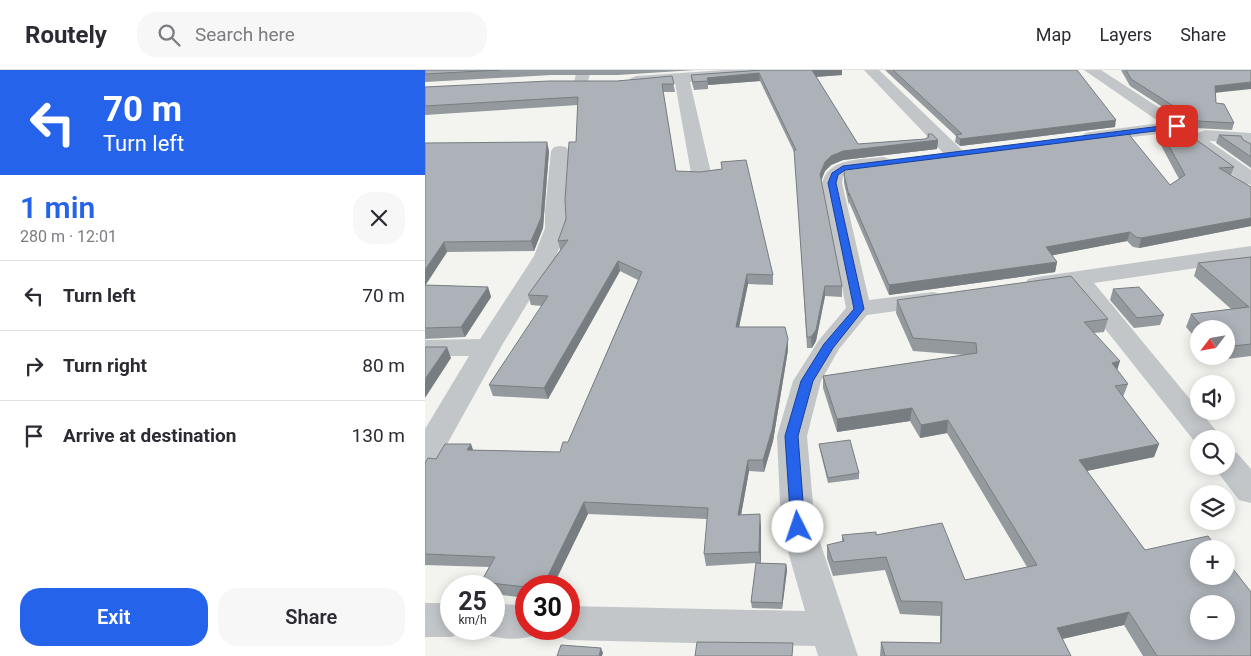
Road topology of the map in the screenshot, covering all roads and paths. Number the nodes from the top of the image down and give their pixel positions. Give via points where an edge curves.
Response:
1 (787, 70) edge
2 (871, 70) edge
3 (1091, 70) edge
4 (578, 78) edge
5 (682, 78) junction
6 (600, 82) edge
7 (618, 82) edge
8 (1181, 130) junction
9 (1251, 138) edge
10 (1071, 140) edge
11 (560, 151) dead end
12 (975, 152) edge
13 (955, 154) junction
14 (936, 156) edge
15 (898, 161) edge
16 (701, 174) edge
17 (1251, 179) edge
18 (1251, 253) edge
19 (1077, 278) junction
20 (1017, 287) edge
21 (958, 295) edge
22 (859, 309) junction
23 (488, 347) junction
24 (425, 348) edge
25 (1201, 430) edge
26 (425, 456) edge
27 (1235, 472) edge
28 (1251, 491) edge
29 (425, 620) edge
30 (440, 620) edge
31 (580, 624) edge
32 (834, 642) edge

1 - 5 street
2 - 13 street
3 - 8 street
4 - 6 street
5 - 7 street
5 - 16 street
8 - 9 street
8 - 10 street
8 - 17 street
11 - 23 street via 556,228 545,256
12 - 13 street
13 - 14 street
15 - 22 street via 843,168 834,174 832,183
18 - 19 street
19 - 20 street
19 - 25 street
21 - 22 street
22 - 32 street via 828,346 807,381 791,436 798,527
23 - 24 street
23 - 26 street
27 - 28 street
29 - 30 street
31 - 32 street

